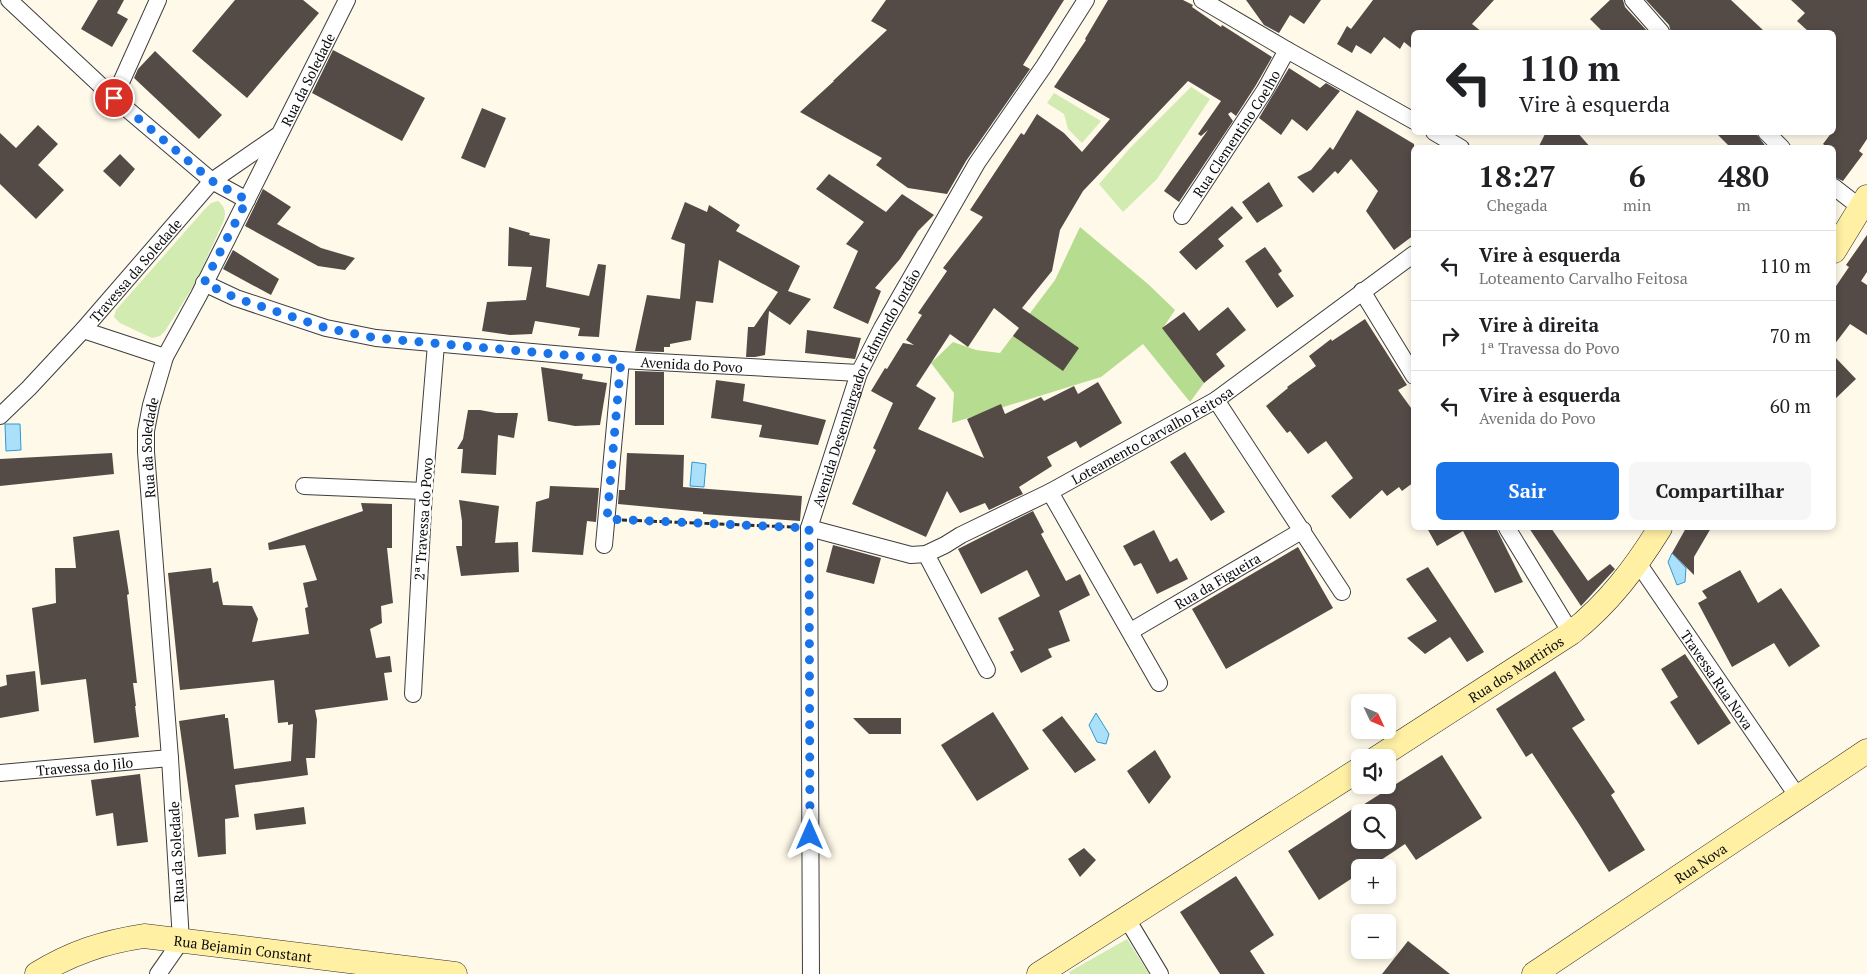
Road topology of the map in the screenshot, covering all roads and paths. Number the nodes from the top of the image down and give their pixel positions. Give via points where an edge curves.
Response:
1 (9, 0) edge
2 (158, 0) edge
3 (347, 0) edge
4 (1086, 0) edge
5 (1202, 0) edge
6 (1633, 0) edge
7 (1659, 30) edge
8 (1287, 50) junction
9 (114, 98) junction
10 (1411, 119) edge
11 (278, 135) junction
12 (1439, 135) edge
13 (1769, 135) edge
14 (1455, 145) edge
15 (1779, 145) edge
16 (212, 181) junction
17 (1836, 188) edge
18 (247, 200) junction
19 (1864, 202) edge
20 (1182, 216) dead end
21 (1836, 249) edge
22 (1411, 256) edge
23 (204, 283) junction
24 (1362, 291) junction
25 (83, 330) junction
26 (436, 344) junction
27 (165, 358) junction
28 (621, 360) junction
29 (1411, 371) edge
30 (859, 373) junction
31 (1216, 400) junction
32 (0, 416) edge
33 (304, 486) dead end
34 (424, 492) junction
35 (1050, 492) junction
36 (607, 519) junction
37 (809, 528) junction
38 (1303, 530) junction
39 (1508, 530) edge
40 (1659, 530) edge
41 (604, 545) dead end
42 (926, 554) junction
43 (1638, 563) junction
44 (1342, 592) dead end
45 (1130, 631) junction
46 (1572, 633) junction
47 (987, 670) dead end
48 (1159, 683) dead end
49 (413, 694) dead end
50 (1391, 749) edge
51 (1867, 751) edge
52 (170, 758) junction
53 (0, 773) edge
54 (1351, 775) edge
55 (1798, 797) junction
56 (1127, 918) junction
57 (181, 941) junction
58 (1054, 971) edge
59 (37, 974) edge
60 (158, 974) edge
61 (455, 974) edge
62 (810, 974) edge
63 (1160, 974) edge
64 (1534, 974) edge

1 - 9 street
2 - 9 street
3 - 11 street, Rua da Soledade
4 - 30 street, Avenida Desembargador Edmundo Jordão via 977,164
5 - 8 street
6 - 7 street
8 - 10 street
8 - 20 street, Rua Clementino Coelho via 1265,90
9 - 16 street
11 - 16 street, Travessa da Soledade
11 - 18 street, Rua da Soledade
12 - 14 street
13 - 15 street
16 - 18 street
16 - 25 street, Travessa da Soledade
17 - 19 street
18 - 23 street, Rua da Soledade
19 - 21 street
22 - 24 street, Loteamento Carvalho Feitosa
23 - 26 street, Avenida do Povo via 236,298 326,328 376,338
23 - 27 street, Rua da Soledade
24 - 29 street
24 - 31 street, Loteamento Carvalho Feitosa
25 - 27 street
25 - 32 street, Travessa da Soledade
26 - 28 street, Avenida do Povo
26 - 34 street, 2ª Travessa do Povo
27 - 52 street, Rua da Soledade via 151,405 146,452
28 - 30 street, Avenida do Povo
28 - 36 street
30 - 37 street, Avenida Desembargador Edmundo Jordão
31 - 35 street, Loteamento Carvalho Feitosa
31 - 38 street
33 - 34 street
34 - 49 street, 2ª Travessa do Povo
35 - 42 street, Loteamento Carvalho Feitosa
35 - 45 street
36 - 37 path
36 - 41 street
37 - 42 street via 911,555
37 - 62 street, Avenida Desembargador Edmundo Jordão
38 - 44 street
38 - 45 street, Rua da Figueira
39 - 46 street
40 - 43 street, Rua dos Martirios
42 - 47 street
43 - 46 street, Rua dos Martirios via 1593,616
43 - 55 street, Travessa Rua Nova
45 - 48 street
46 - 50 street, Rua dos Martirios
51 - 55 street, Rua Nova
52 - 53 street, Travessa do Jilo
52 - 57 street, Rua da Soledade
54 - 56 street
55 - 64 street, Rua Nova
56 - 58 street
56 - 63 street
57 - 59 street, Rua Bejamin Constant via 144,936 119,940 60,960
57 - 60 street
57 - 61 street, Rua Bejamin Constant

